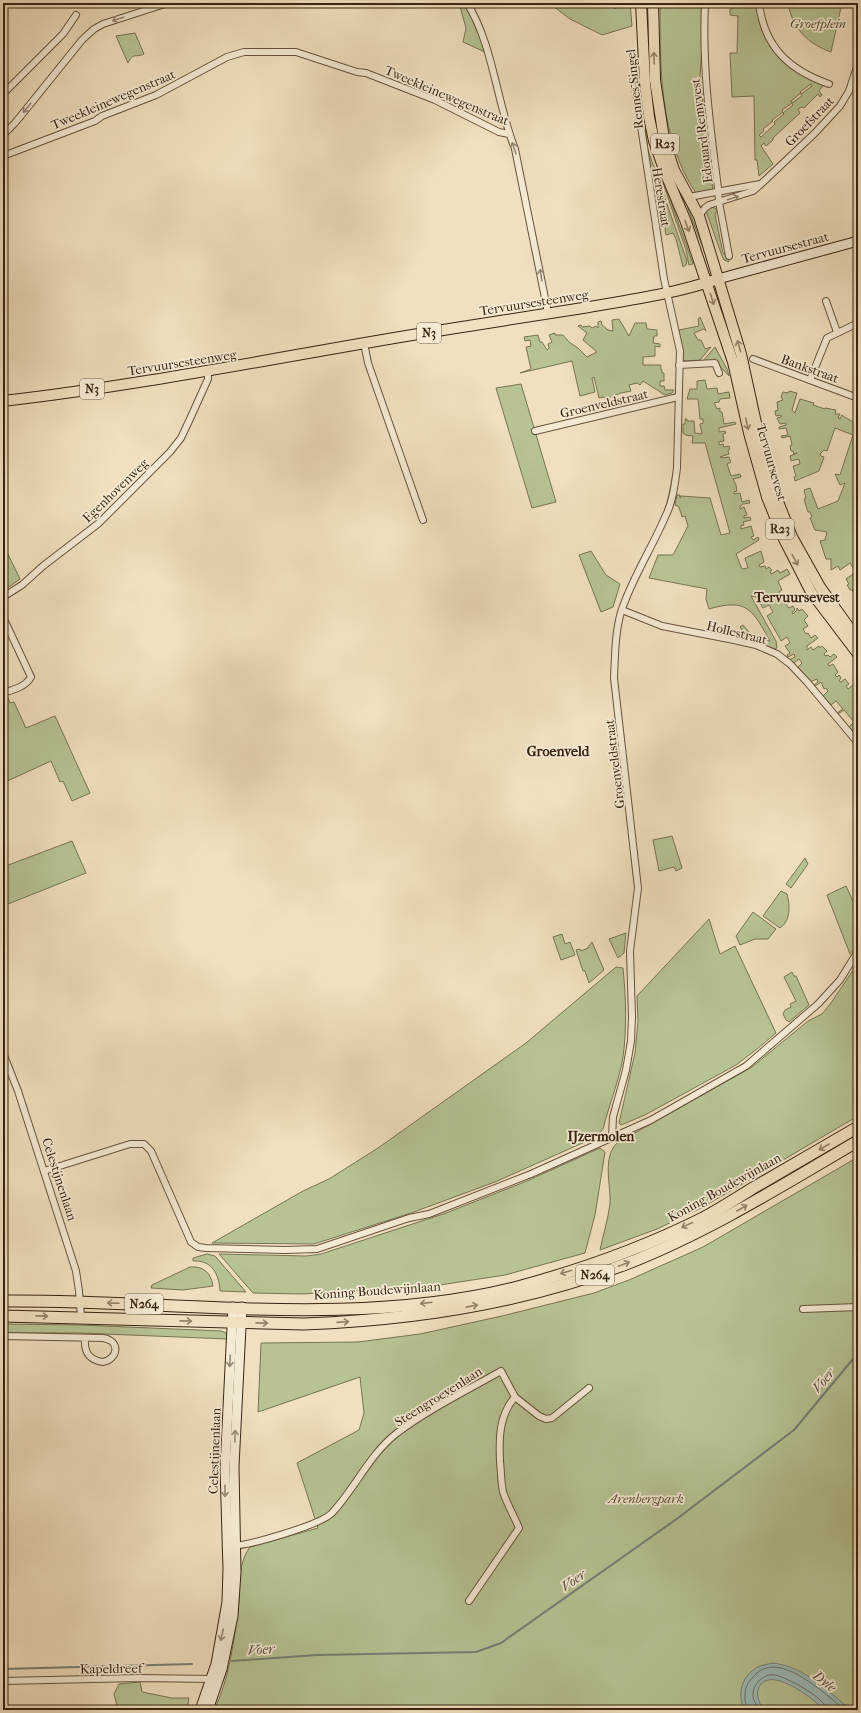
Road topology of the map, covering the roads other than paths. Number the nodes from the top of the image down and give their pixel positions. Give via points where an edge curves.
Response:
1 (168, 3) edge
2 (467, 3) edge
3 (653, 3) edge
4 (705, 3) edge
5 (759, 3) edge
6 (639, 5) edge
7 (76, 15) dead end
8 (858, 64) edge
9 (634, 80) dead end
10 (830, 84) dead end
11 (3, 94) edge
12 (509, 134) junction
13 (3, 135) edge
14 (3, 156) edge
15 (761, 184) junction
16 (718, 192) junction
17 (689, 197) junction
18 (719, 202) junction
19 (699, 216) junction
20 (858, 241) edge
21 (729, 256) dead end
22 (718, 279) junction
23 (707, 283) junction
24 (667, 293) junction
25 (826, 301) dead end
26 (548, 313) junction
27 (858, 323) edge
28 (837, 332) junction
29 (364, 343) junction
30 (754, 359) dead end
31 (679, 365) junction
32 (208, 371) junction
33 (719, 373) dead end
34 (810, 380) junction
35 (678, 397) junction
36 (858, 398) edge
37 (3, 401) edge
38 (535, 431) dead end
39 (423, 520) dead end
40 (3, 597) edge
41 (622, 610) junction
42 (3, 617) edge
43 (858, 640) edge
44 (858, 654) edge
45 (6, 692) dead end
46 (858, 743) edge
47 (858, 950) edge
48 (3, 1052) edge
49 (5, 1063) edge
50 (858, 1127) edge
51 (612, 1138) junction
52 (858, 1141) edge
53 (44, 1171) junction
54 (3, 1301) edge
55 (80, 1302) junction
56 (237, 1307) junction
57 (858, 1307) edge
58 (803, 1309) dead end
59 (3, 1316) edge
60 (81, 1317) junction
61 (237, 1323) junction
62 (3, 1336) edge
63 (85, 1338) junction
64 (589, 1388) dead end
65 (515, 1397) junction
66 (231, 1547) junction
67 (469, 1601) dead end
68 (215, 1679) junction
69 (3, 1681) edge
70 (200, 1710) edge
71 (208, 1710) edge

1 -> 13 street via 94,29
2 - 12 street via 477,21 497,84
17 -> 3 main road, Rennes-Singel / R23 via 670,160 660,122 654,55
4 - 16 street, Edouard Remyvest via 703,30 706,100
5 - 10 street via 766,31 780,53 802,73
6 -> 23 main road, Rennes-Singel / R23 via 647,105 654,140
7 - 11 street via 62,34
8 - 15 street, Groefstraat via 850,91 840,106
9 - 24 street, Herestraat
12 - 14 street, Tweekleinewegenstraat via 499,132 435,100 366,73 296,52 244,52 227,57 156,95
26 -> 12 street, Tweekleinewegenstraat via 519,164
15 - 16 street
18 -> 15 street, Groefstraat via 753,191
16 - 17 street
16 - 18 street, Edouard Remyvest
17 - 19 main road, Rennes-Singel / R23
18 - 19 street, Groefstraat via 707,206
18 - 21 street, Edouard Remyvest
19 - 22 main road, Rennes-Singel / R23
20 - 22 street, Tervuursestraat
22 - 23 main road, N3
43 -> 22 main road, Tervuursevest / R23 via 820,587 792,537 775,494 741,354
23 - 24 main road, Tervuursesteenweg / N3
23 -> 44 main road, Tervuursevest / R23 via 734,362 749,433 767,497 784,539 812,592
24 - 26 main road, Tervuursesteenweg / N3
24 - 31 street, Groenveldstraat via 680,351
25 - 28 street
26 - 29 main road, Tervuursesteenweg / N3
27 - 28 street
28 - 34 street via 824,341
29 - 32 main road, Tervuursesteenweg / N3
29 - 39 street via 370,370
30 - 34 street, Bankstraat
31 - 33 street via 715,363
31 - 35 street, Groenveldstraat
32 - 37 main road, Tervuursesteenweg / N3
32 - 40 street, Egenhovenweg via 208,380 189,421 181,438 170,452 99,523 22,585
34 - 36 street, Bankstraat
35 - 38 street, Groenveldstraat
35 - 41 street, Groenveldstraat via 677,468 670,505
41 - 46 street, Hollestraat via 662,626 756,645 777,654 807,682
41 - 51 street, Groenveldstraat via 616,637 614,678 638,888 630,951 631,1041 613,1117
42 - 45 street via 31,677 28,682
47 - 51 street via 840,980 818,1004 752,1061 688,1100
48 - 49 street, Celestijnenlaan
49 - 53 street, Celestijnenlaan
50 -> 56 highway, Koning Boudewijnlaan / N264 via 697,1220 615,1256 514,1288 409,1305 344,1309
51 - 53 street via 531,1174 429,1214 409,1218 317,1249 195,1246 151,1151 144,1144 130,1144
61 -> 52 highway, Koning Boudewijnlaan / N264 via 327,1323 403,1317 512,1298 586,1278 656,1251 730,1215
53 - 55 street, Celestijnenlaan via 76,1271
54 - 55 highway, Koning Boudewijnlaan / N264
56 -> 55 highway, Koning Boudewijnlaan / N264
55 - 60 street, Celestijnenlaan
56 - 61 street, Celestijnenlaan
57 - 58 street
59 -> 60 highway, Koning Boudewijnlaan / N264
60 -> 61 highway, Koning Boudewijnlaan / N264
61 - 66 street, Celestijnenlaan via 225,1468
62 - 63 street
63 - 63 street via 111,1339 115,1346 112,1357 103,1362 91,1357 85,1349
64 - 65 street via 552,1418 546,1419
65 - 66 street, Steengroevenlaan via 501,1371 397,1434 373,1456 331,1514 294,1531
65 - 67 street via 502,1423 499,1439 503,1492 519,1528
66 - 68 street, Celestijnenlaan via 236,1572 233,1616
68 - 69 street, Kapeldreef
68 - 70 street, Celestijnenlaan
68 - 71 street, Celestijnenlaan

